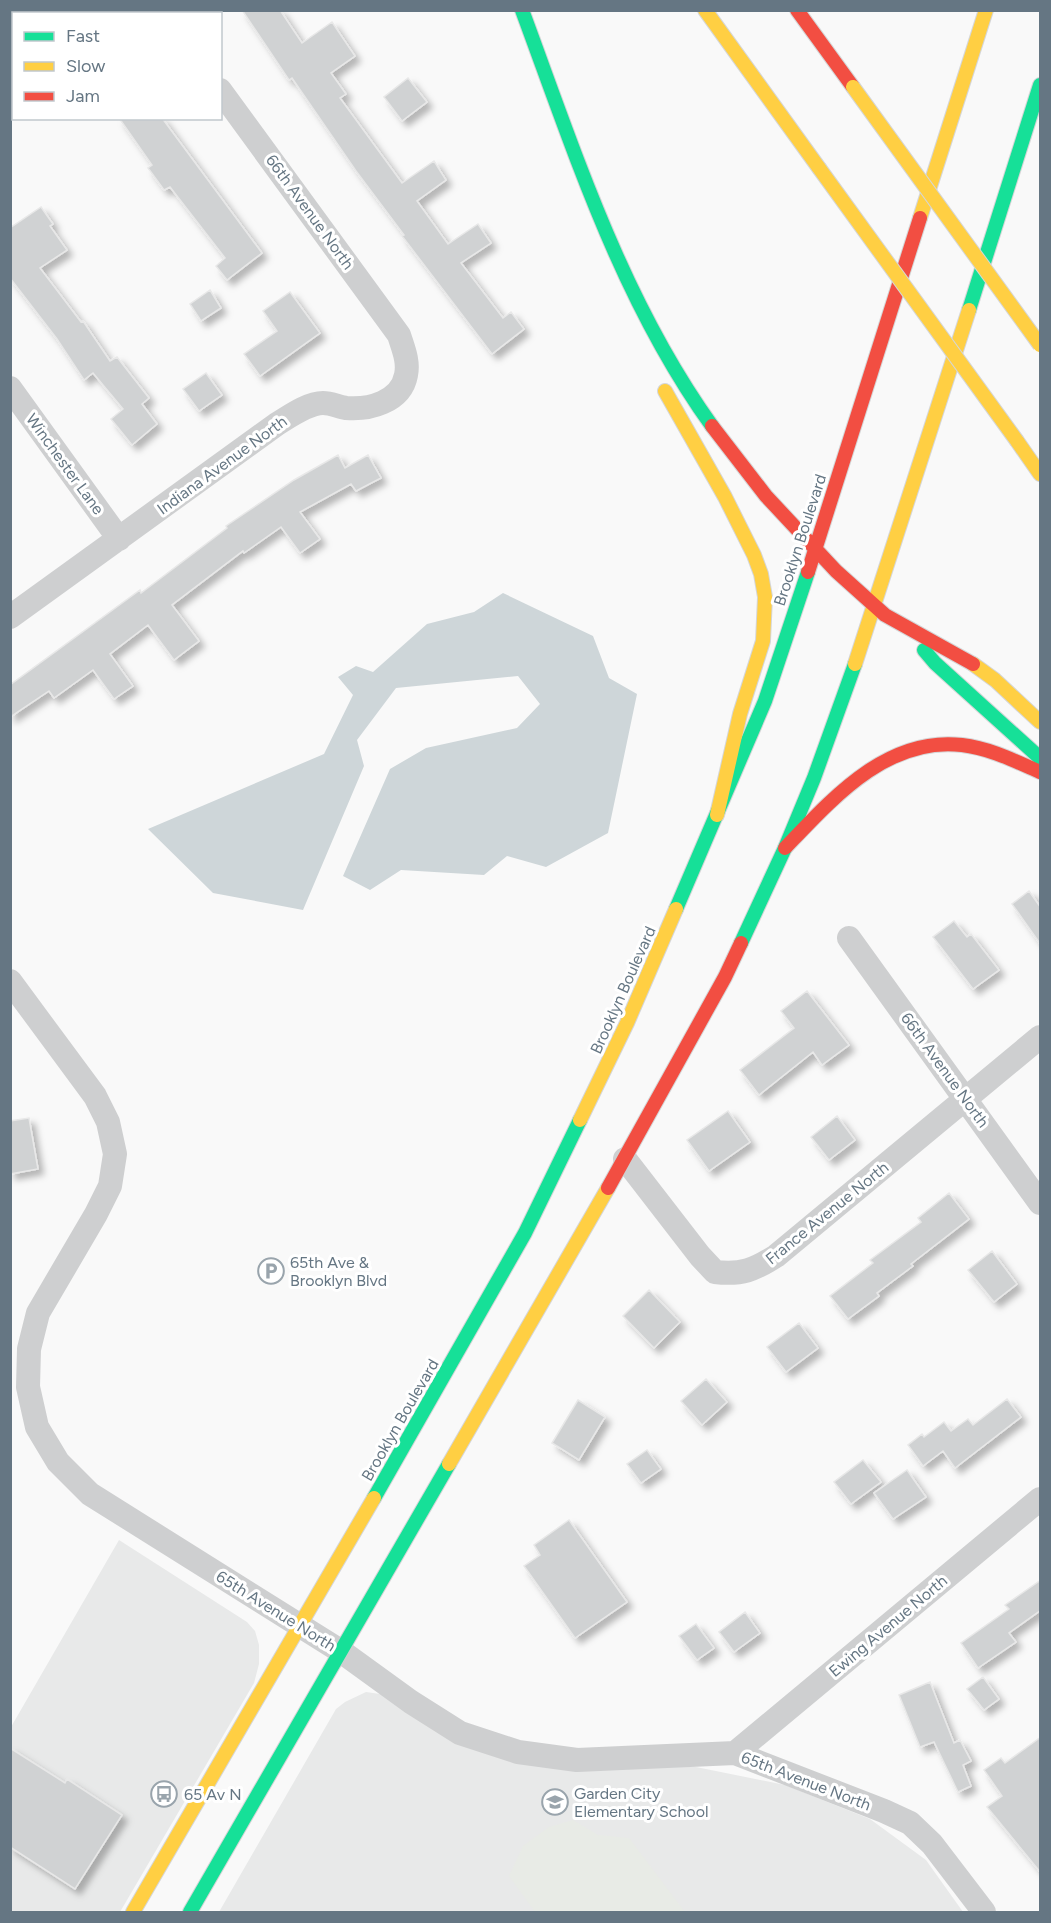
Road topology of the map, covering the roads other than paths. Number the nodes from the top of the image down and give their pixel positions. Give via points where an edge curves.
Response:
1 (522, 10) edge
2 (705, 10) edge
3 (797, 10) edge
4 (987, 10) edge
5 (1041, 85) edge
6 (222, 93) edge
7 (558, 107) junction
8 (613, 281) dead end
9 (399, 334) joint
10 (1041, 345) edge
11 (658, 377) dead end
12 (10, 388) edge
13 (1041, 474) edge
14 (119, 539) junction
15 (815, 550) junction
16 (874, 606) junction
17 (10, 617) edge
18 (905, 629) junction
19 (1041, 722) edge
20 (1041, 758) edge
21 (1041, 772) edge
22 (717, 815) junction
23 (785, 848) junction
24 (849, 938) dead end
25 (10, 981) edge
26 (1041, 1037) edge
27 (967, 1100) junction
28 (625, 1159) junction
29 (1041, 1203) edge
30 (1041, 1499) edge
31 (301, 1626) junction
32 (342, 1652) junction
33 (735, 1753) junction
34 (133, 1912) edge
35 (189, 1912) edge
36 (984, 1912) edge

1 - 7 main road
2 - 13 main road, bridge
3 - 10 main road, bridge
4 - 15 main road, Brooklyn Boulevard
5 - 16 main road
6 - 9 street, 66th Avenue North
7 - 8 main road via 586,213
7 - 15 main road via 608,239 675,371 722,440
9 - 14 street, Indiana Avenue North via 406,358 406,377 396,394 377,407 347,408 322,403 297,412
11 - 22 main road via 754,555 765,597 762,641 740,714
12 - 14 street, Winchester Lane
14 - 17 street, Indiana Avenue North
15 - 16 main road
15 - 22 main road, Brooklyn Boulevard via 765,701
16 - 18 main road
16 - 23 main road via 814,778
18 - 19 main road via 979,669
18 - 20 main road via 935,663
21 - 23 main road via 1015,758 968,744 911,748 893,755 824,806
22 - 31 main road, Brooklyn Boulevard via 627,1023 525,1233
23 - 28 main road via 725,977
24 - 27 street, 66th Avenue North
25 - 31 street, 65th Avenue North via 94,1096 108,1122 115,1154 110,1186 38,1313 29,1349 28,1387 37,1427 58,1462 90,1494
26 - 27 street, France Avenue North
27 - 28 street, France Avenue North via 776,1256 754,1270 733,1274 715,1272
27 - 29 street, 66th Avenue North
28 - 32 main road
30 - 33 street, Ewing Avenue North
31 - 32 street, 65th Avenue North
31 - 34 main road, Brooklyn Boulevard
32 - 33 street, 65th Avenue North via 460,1734 518,1752 577,1760
32 - 35 main road
33 - 36 street, 65th Avenue North via 910,1823 932,1844

